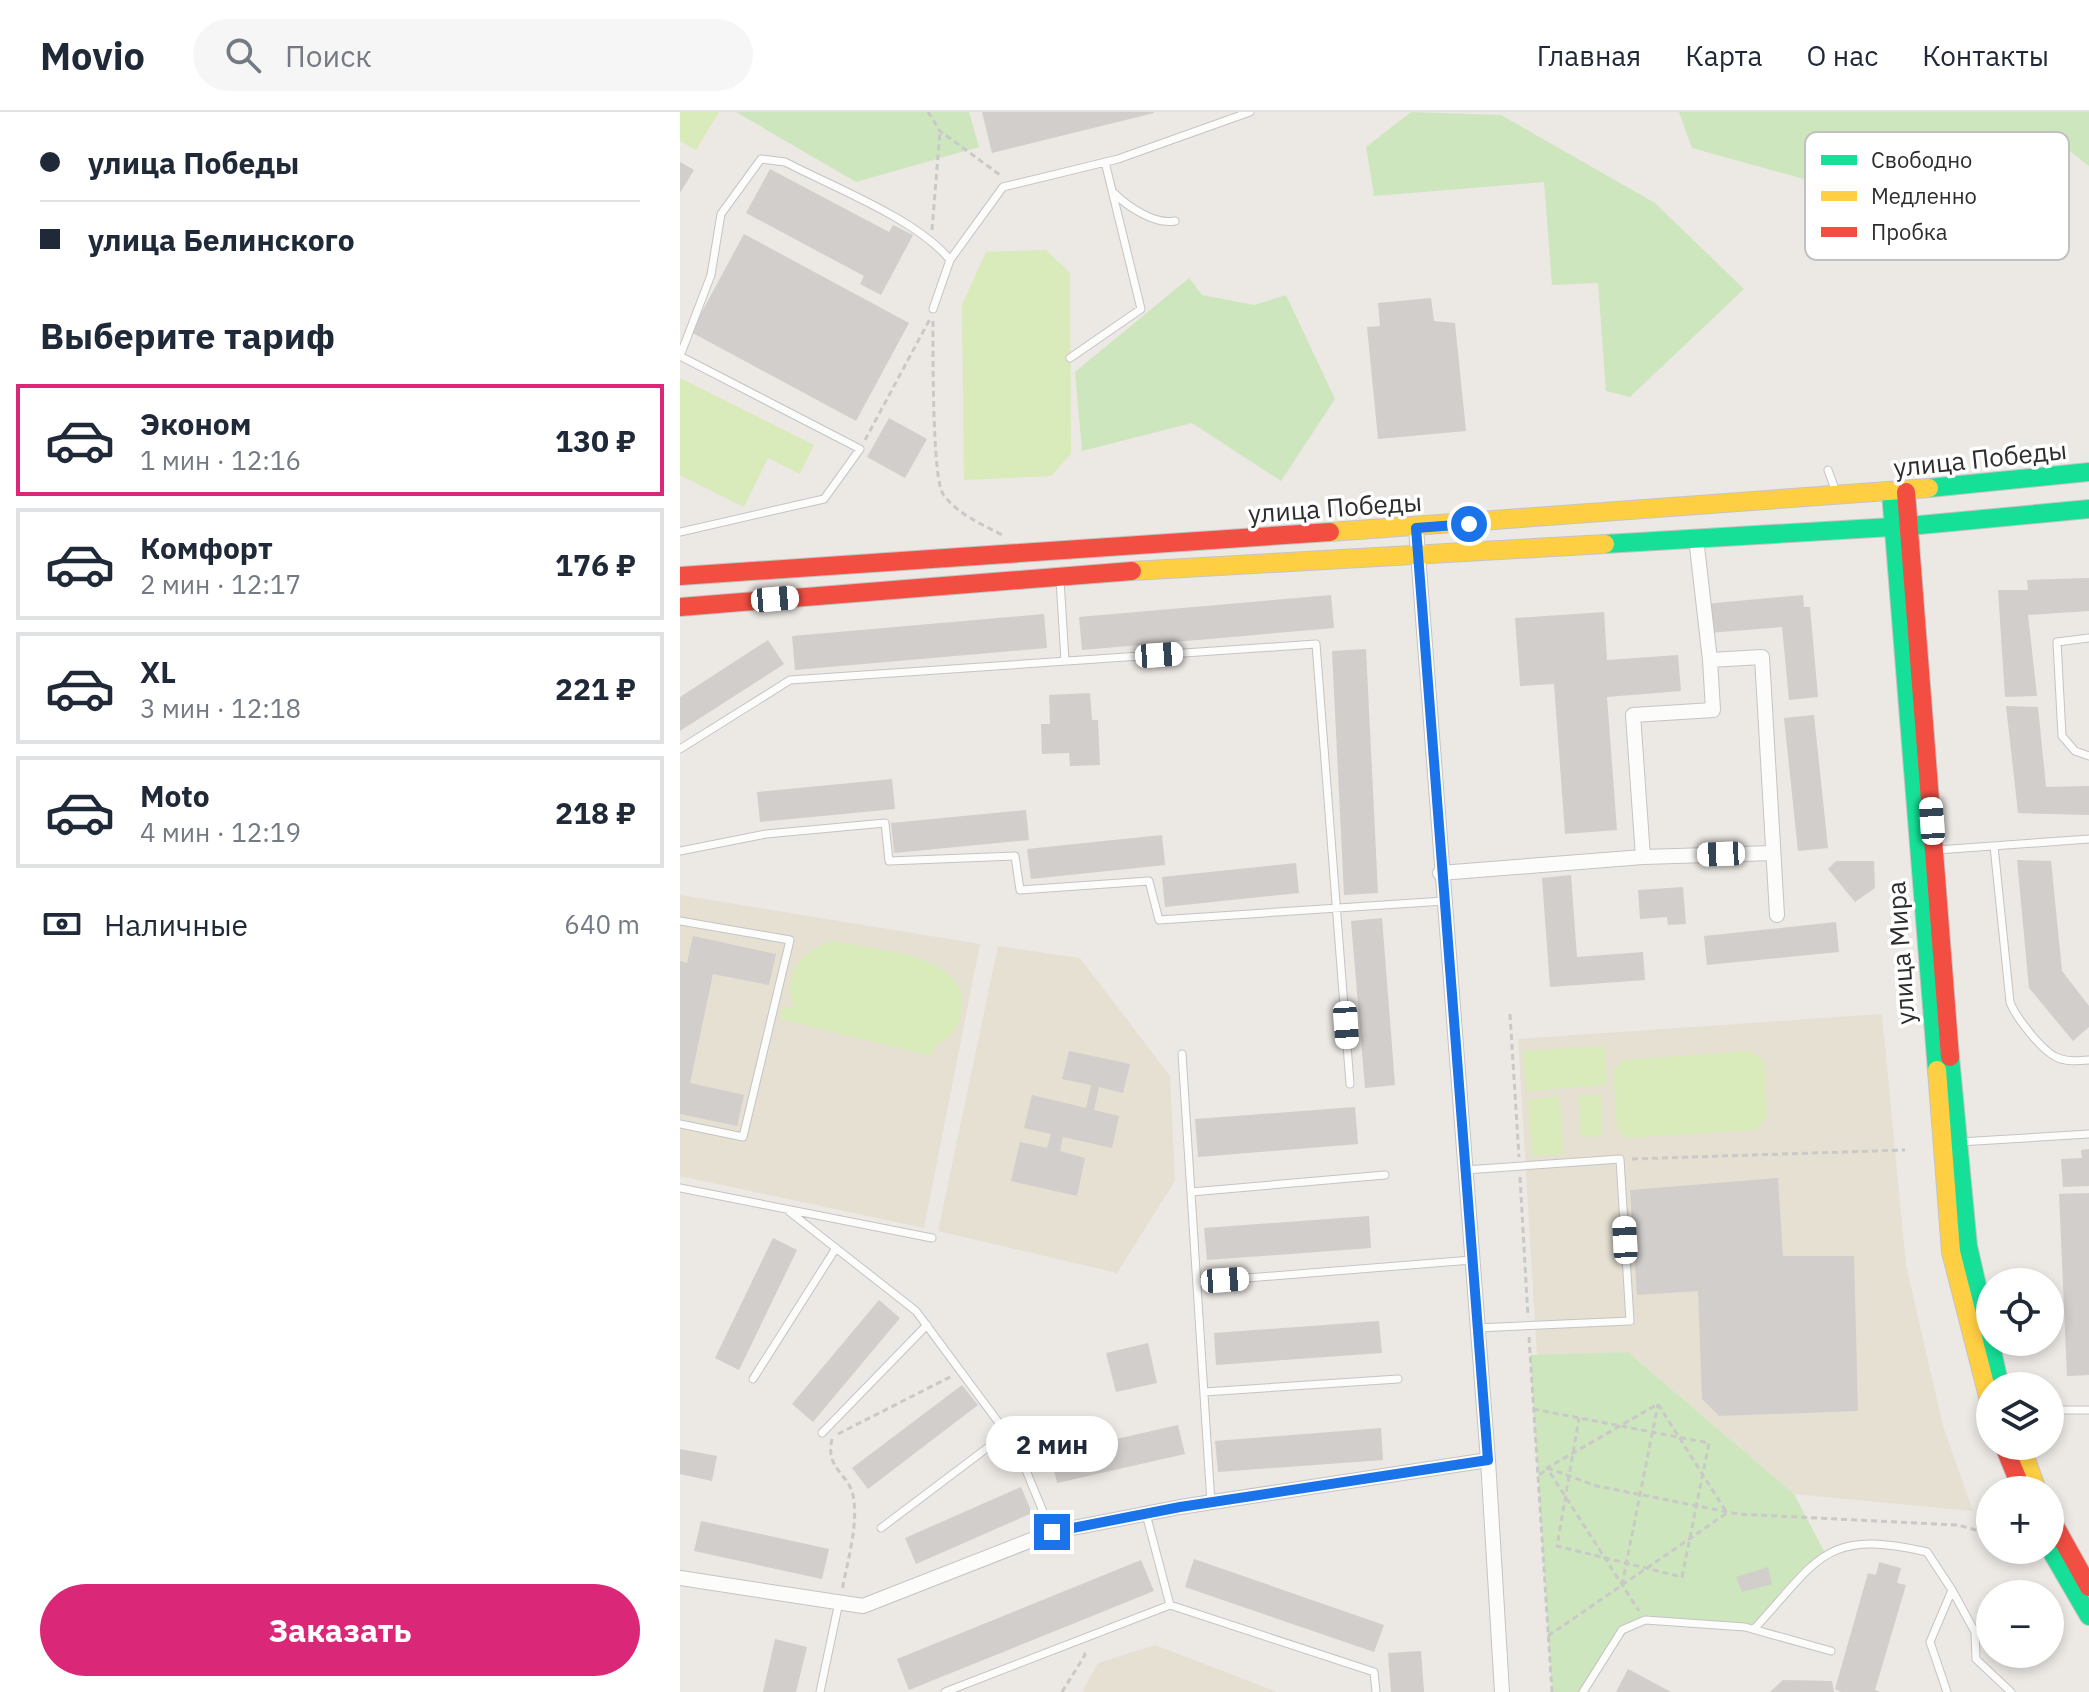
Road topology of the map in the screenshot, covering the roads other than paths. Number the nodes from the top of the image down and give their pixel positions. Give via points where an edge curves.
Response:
1 (1250, 112) edge
2 (1105, 162) junction
3 (1112, 192) junction
4 (1175, 221) dead end
5 (950, 260) junction
6 (933, 309) road end
7 (1070, 358) dead end
8 (2059, 458) dead end
9 (1828, 470) dead end
10 (2080, 473) edge
11 (1898, 493) junction
12 (1839, 497) junction
13 (2089, 509) edge
14 (1901, 526) junction
15 (1416, 528) junction
16 (680, 532) edge
17 (1696, 538) junction
18 (1417, 555) junction
19 (680, 576) edge
20 (1060, 576) junction
21 (680, 607) edge
22 (2089, 638) edge
23 (1710, 660) junction
24 (1065, 661) junction
25 (680, 749) edge
26 (2089, 756) edge
27 (2089, 839) edge
28 (1994, 846) junction
29 (1926, 850) junction
30 (680, 851) edge
31 (1773, 853) junction
32 (1643, 857) junction
33 (1440, 873) junction
34 (1445, 900) junction
35 (1337, 908) junction
36 (1777, 915) dead end
37 (680, 921) edge
38 (1182, 1054) dead end
39 (2089, 1060) edge
40 (1350, 1084) dead end
41 (680, 1124) edge
42 (2089, 1134) edge
43 (1949, 1142) junction
44 (1465, 1170) junction
45 (1385, 1175) dead end
46 (680, 1188) edge
47 (1191, 1192) junction
48 (786, 1209) junction
49 (932, 1238) dead end
50 (836, 1248) junction
51 (1472, 1260) junction
52 (1197, 1282) junction
53 (927, 1325) junction
54 (1477, 1328) junction
55 (1982, 1372) edge
56 (1997, 1372) edge
57 (753, 1379) dead end
58 (1398, 1379) dead end
59 (1204, 1392) junction
60 (2064, 1410) edge
61 (2089, 1410) edge
62 (822, 1433) dead end
63 (1007, 1433) junction
64 (1488, 1460) junction
65 (1211, 1503) junction
66 (1146, 1514) junction
67 (881, 1528) dead end
68 (1052, 1532) junction
69 (2064, 1542) edge
70 (2059, 1564) edge
71 (680, 1578) edge
72 (2089, 1587) edge
73 (1952, 1590) junction
74 (839, 1602) junction
75 (1170, 1605) junction
76 (2089, 1616) edge
77 (1754, 1629) junction
78 (1831, 1651) dead end
79 (820, 1692) edge
80 (945, 1692) edge
81 (1376, 1692) edge
82 (1502, 1692) edge
83 (1583, 1692) edge
84 (1947, 1692) edge
85 (2011, 1692) edge

1 - 2 lane
2 - 3 lane
2 - 5 lane via 1003,187
3 - 4 lane via 1151,218
3 - 7 lane via 1141,309
5 - 6 lane
5 - 16 lane via 931,240 785,162 761,159 721,214 711,275 680,356 860,449 824,499
8 - 10 street
9 - 12 lane
10 - 11 street, улица Победы
11 - 12 street, улица Победы
11 - 14 street, улица Мира
12 - 15 street, улица Победы
13 - 14 street, улица Победы
14 - 17 street, улица Победы
14 - 29 street, улица Мира
15 - 18 street
15 - 19 street, улица Победы
17 - 18 street, улица Победы
17 - 23 street
18 - 20 street, улица Победы
18 - 33 street
20 - 21 street, улица Победы
20 - 24 lane
22 - 26 lane via 2057,642 2062,736 2075,751
23 - 31 street via 1762,657
23 - 32 street via 1713,710 1633,715
24 - 25 lane via 790,680
24 - 35 lane via 1316,644
27 - 28 lane
28 - 29 lane
28 - 39 lane via 2015,1015 2055,1057
29 - 43 street, улица Мира
30 - 35 lane via 766,834 885,823 889,861 1015,856 1020,890 1149,881 1159,920
31 - 32 street
31 - 36 street
32 - 33 street
33 - 34 street
34 - 35 lane
34 - 44 street
35 - 40 lane
37 - 41 lane via 790,940 743,1137
38 - 47 lane
42 - 43 lane
43 - 55 street, улица Мира via 1951,1252
43 - 56 street, улица Мира
44 - 51 street
44 - 54 lane via 1620,1159 1630,1321
45 - 47 lane
46 - 48 lane
47 - 52 lane
48 - 49 lane
48 - 50 lane
50 - 53 lane
50 - 57 lane
51 - 52 lane
51 - 54 street
52 - 59 lane
53 - 62 lane
53 - 63 lane
54 - 64 street
58 - 59 lane
59 - 65 lane
60 - 61 lane
63 - 67 lane
63 - 68 lane
64 - 65 street
64 - 82 street
65 - 66 street
66 - 68 street
66 - 75 lane
68 - 74 street via 863,1606
69 - 72 street
70 - 76 street
71 - 74 street
73 - 77 lane via 1927,1552 1892,1544 1847,1544 1825,1553
73 - 84 lane via 1930,1642
73 - 85 lane via 1975,1632 1976,1659
74 - 79 lane
75 - 80 lane
75 - 81 lane via 1374,1672
77 - 78 lane
77 - 83 lane via 1645,1620 1622,1630

